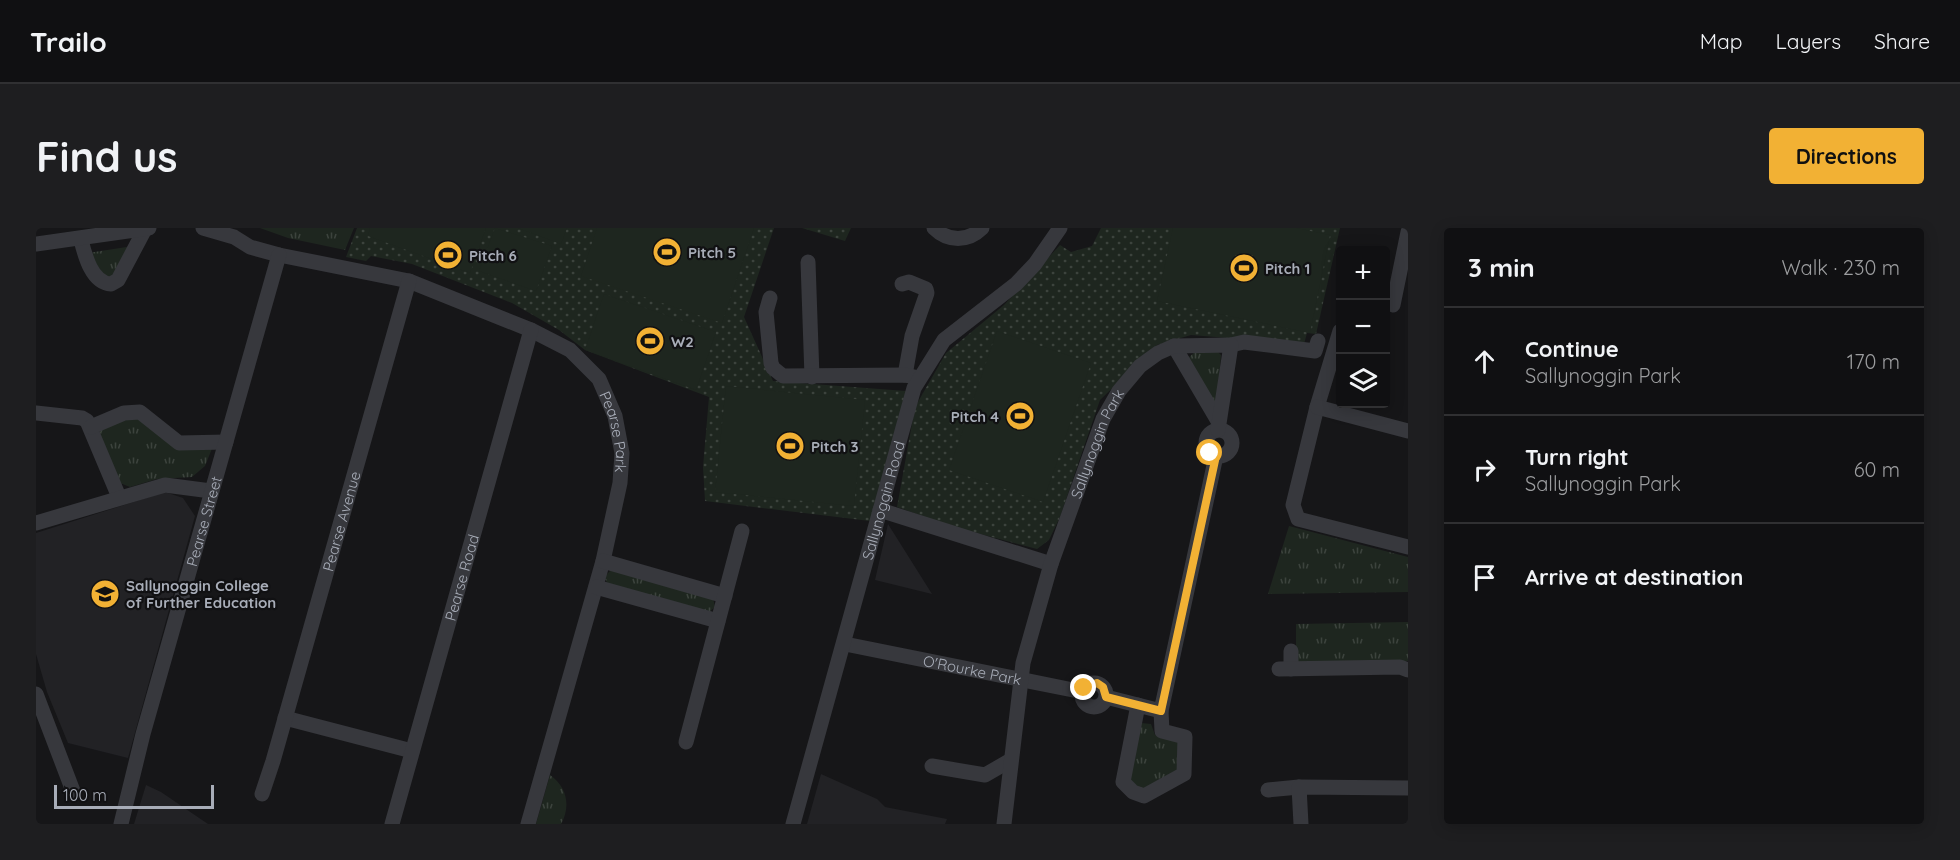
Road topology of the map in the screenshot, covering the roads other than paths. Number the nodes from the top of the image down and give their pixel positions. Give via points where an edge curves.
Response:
1 (147, 228) edge
2 (203, 228) edge
3 (934, 228) edge
4 (982, 228) edge
5 (1060, 228) edge
6 (1408, 232) edge
7 (81, 240) junction
8 (36, 244) edge
9 (279, 255) junction
10 (808, 262) dead end
11 (409, 281) junction
12 (902, 284) dead end
13 (770, 298) dead end
14 (1396, 306) edge
15 (531, 330) junction
16 (1318, 341) dead end
17 (1231, 345) junction
18 (1174, 346) junction
19 (1336, 347) edge
20 (812, 377) junction
21 (912, 377) junction
22 (1317, 407) junction
23 (36, 413) edge
24 (1218, 425) junction
25 (91, 427) junction
26 (1408, 431) edge
27 (226, 442) junction
28 (211, 491) junction
29 (119, 497) junction
30 (880, 510) junction
31 (36, 523) edge
32 (742, 531) dead end
33 (1408, 547) edge
34 (603, 561) junction
35 (1051, 564) junction
36 (596, 587) junction
37 (725, 597) junction
38 (718, 621) junction
39 (844, 644) junction
40 (1291, 651) dead end
41 (1408, 670) edge
42 (1022, 681) junction
43 (36, 694) edge
44 (1138, 705) junction
45 (1161, 711) junction
46 (285, 718) junction
47 (686, 742) dead end
48 (412, 751) junction
49 (1011, 760) junction
50 (932, 766) dead end
51 (985, 775) junction
52 (1299, 787) junction
53 (1408, 788) edge
54 (1268, 790) dead end
55 (73, 791) dead end
56 (1006, 792) junction
57 (262, 794) dead end
58 (122, 824) edge
59 (392, 824) edge
60 (528, 824) edge
61 (793, 824) edge
62 (1004, 824) edge
63 (1301, 824) edge

1 - 7 street
1 - 7 street via 118,280 111,284 100,280 85,258
2 - 9 street, Pearse Park
3 - 4 street via 956,239 968,238
5 - 21 street, Sallynoggin Road via 1016,284 944,340
6 - 14 street
7 - 8 street
9 - 11 street, Pearse Park
9 - 27 street, Pearse Street
10 - 20 street
11 - 15 street, Pearse Park
11 - 46 street, Pearse Avenue
12 - 21 street via 909,282 927,293 912,336
13 - 20 street via 766,312 773,368 789,377
15 - 34 street, Pearse Park via 570,350 598,379 615,416 622,453 620,483
15 - 48 street, Pearse Road
16 - 17 street, Sallynoggin Park via 1315,351 1244,342
17 - 18 street, Sallynoggin Park
17 - 24 street
18 - 24 street
18 - 35 street, Sallynoggin Park via 1140,366 1103,419
19 - 22 street
20 - 21 street
21 - 30 street, Sallynoggin Road
22 - 26 street
22 - 33 street via 1294,513 1298,519
23 - 25 street via 82,418
24 - 45 street via 1206,441 1208,450 1216,456
25 - 27 street via 124,413 140,412 179,443
25 - 29 street
27 - 28 street, Pearse Street
28 - 29 street via 165,485
28 - 58 street, Pearse Street
29 - 31 street
30 - 35 street
30 - 39 street, Sallynoggin Road
32 - 37 street
34 - 36 street, Pearse Park
34 - 37 street
35 - 42 street, Sallynoggin Park via 1023,663
36 - 38 street
36 - 60 street, Pearse Park
37 - 38 street
38 - 47 street
39 - 42 street, O'Rourke Park
39 - 61 street, Sallynoggin Road
40 - 41 street via 1285,669
42 - 44 street via 1083,692 1088,684 1097,683 1106,697
42 - 49 street, O'Rourke Park
43 - 55 street
44 - 45 street
44 - 45 street via 1122,782 1144,796 1184,774 1185,737 1162,731
46 - 48 street
46 - 57 street, Pearse Avenue
48 - 59 street, Pearse Road
49 - 51 street
49 - 56 street, O'Rourke Park
50 - 51 street
51 - 56 street
52 - 53 street
52 - 54 street
52 - 63 street
56 - 62 street, O'Rourke Park

